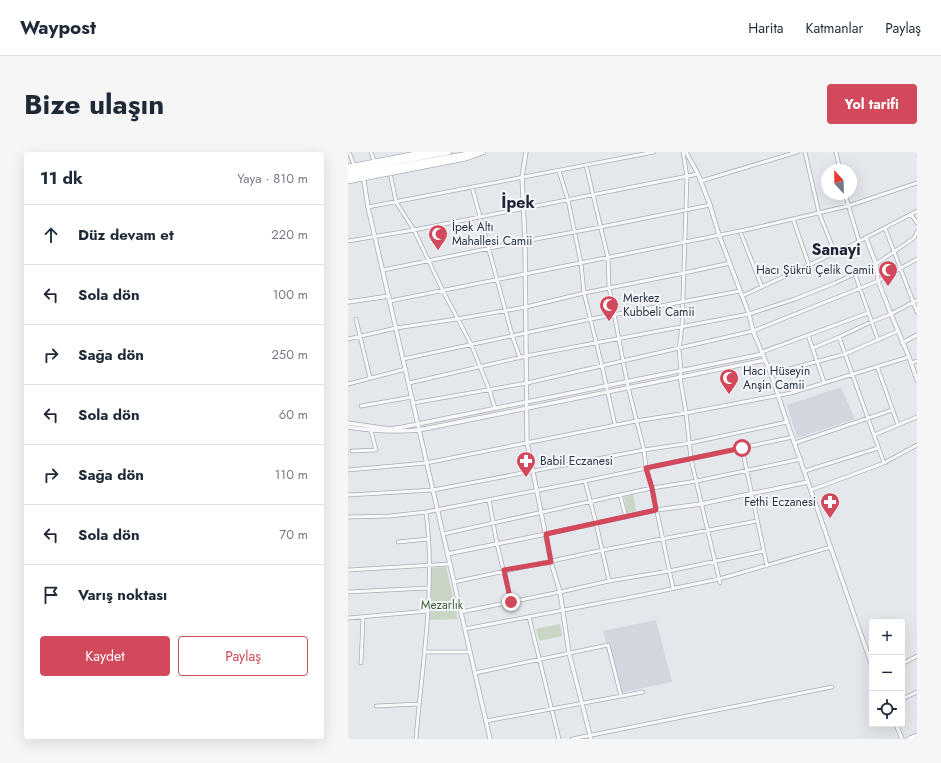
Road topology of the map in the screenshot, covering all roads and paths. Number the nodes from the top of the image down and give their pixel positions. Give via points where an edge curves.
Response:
1 (349, 152) edge
2 (371, 152) edge
3 (442, 152) edge
4 (449, 152) edge
5 (479, 152) edge
6 (483, 152) edge
7 (526, 152) edge
8 (654, 152) edge
9 (685, 152) edge
10 (797, 152) edge
11 (805, 152) edge
12 (836, 152) edge
13 (404, 154) edge
14 (374, 161) junction
15 (839, 164) edge
16 (354, 165) junction
17 (586, 165) junction
18 (348, 167) edge
19 (348, 171) edge
20 (559, 171) junction
21 (698, 174) junction
22 (348, 176) edge
23 (391, 177) dead end
24 (522, 177) junction
25 (687, 177) junction
26 (348, 181) edge
27 (364, 181) dead end
28 (701, 181) junction
29 (917, 183) edge
30 (472, 187) junction
31 (593, 195) junction
32 (568, 200) junction
33 (846, 200) edge
34 (396, 202) junction
35 (710, 205) junction
36 (848, 206) junction
37 (368, 207) junction
38 (524, 209) junction
39 (686, 210) junction
40 (917, 211) edge
41 (819, 213) junction
42 (911, 214) junction
43 (480, 217) junction
44 (793, 219) junction
45 (917, 223) edge
46 (600, 227) junction
47 (885, 228) junction
48 (414, 230) junction
49 (740, 231) junction
50 (574, 232) junction
51 (917, 232) edge
52 (719, 235) junction
53 (375, 237) junction
54 (866, 238) junction
55 (348, 241) edge
56 (525, 241) junction
57 (859, 241) junction
58 (685, 242) junction
59 (489, 248) junction
60 (894, 251) junction
61 (835, 253) junction
62 (608, 258) junction
63 (917, 259) edge
64 (429, 261) junction
65 (581, 263) junction
66 (730, 263) junction
67 (876, 264) junction
68 (809, 265) junction
69 (901, 268) junction
70 (383, 270) junction
71 (684, 273) junction
72 (525, 274) junction
73 (855, 274) junction
74 (498, 280) junction
75 (878, 281) junction
76 (609, 287) junction
77 (762, 287) junction
78 (860, 289) junction
79 (443, 291) junction
80 (740, 291) junction
81 (584, 293) junction
82 (389, 296) junction
83 (742, 296) junction
84 (348, 301) edge
85 (390, 301) junction
86 (915, 301) edge
87 (683, 303) junction
88 (526, 307) junction
89 (505, 310) junction
90 (917, 312) edge
91 (868, 313) junction
92 (614, 314) junction
93 (749, 314) junction
94 (891, 314) junction
95 (591, 318) junction
96 (356, 319) dead end
97 (457, 319) junction
98 (871, 322) junction
99 (682, 326) junction
100 (396, 328) junction
101 (753, 331) junction
102 (898, 331) junction
103 (526, 332) junction
104 (512, 335) junction
105 (808, 335) junction
106 (917, 335) edge
107 (360, 336) junction
108 (839, 337) junction
109 (619, 338) junction
110 (348, 339) edge
111 (878, 340) junction
112 (597, 342) junction
113 (902, 342) junction
114 (471, 344) junction
115 (813, 348) junction
116 (680, 349) junction
117 (763, 353) junction
118 (846, 354) junction
119 (526, 356) junction
120 (909, 357) junction
121 (520, 358) junction
122 (403, 359) junction
123 (623, 360) junction
124 (765, 360) junction
125 (817, 361) junction
126 (917, 361) edge
127 (912, 363) junction
128 (602, 366) junction
129 (877, 366) junction
130 (480, 368) junction
131 (406, 369) junction
132 (681, 371) junction
133 (771, 374) junction
134 (852, 374) junction
135 (680, 377) junction
136 (370, 378) junction
137 (917, 380) edge
138 (527, 382) junction
139 (628, 382) junction
140 (824, 382) junction
141 (409, 383) junction
142 (348, 384) edge
143 (628, 387) junction
144 (489, 389) junction
145 (606, 389) junction
146 (779, 395) junction
147 (412, 397) junction
148 (413, 403) junction
149 (527, 403) junction
150 (361, 406) dead end
151 (495, 408) junction
152 (527, 408) junction
153 (892, 410) junction
154 (686, 413) junction
155 (917, 417) edge
156 (869, 418) junction
157 (636, 421) junction
158 (787, 422) junction
159 (348, 423) edge
160 (418, 424) junction
161 (615, 425) junction
162 (898, 425) junction
163 (348, 427) edge
164 (420, 430) junction
165 (371, 431) junction
166 (874, 434) junction
167 (793, 437) junction
168 (527, 442) junction
169 (690, 443) junction
170 (795, 443) junction
171 (917, 445) edge
172 (742, 448) junction
173 (878, 448) junction
174 (644, 450) junction
175 (352, 451) dead end
176 (691, 459) junction
177 (801, 459) junction
178 (426, 463) junction
179 (884, 463) junction
180 (646, 468) junction
181 (348, 470) edge
182 (532, 471) junction
183 (747, 471) junction
184 (805, 471) junction
185 (584, 481) junction
186 (697, 481) junction
187 (808, 482) junction
188 (652, 488) junction
189 (432, 490) junction
190 (536, 490) junction
191 (811, 490) junction
192 (751, 494) junction
193 (348, 495) edge
194 (620, 495) junction
195 (489, 500) junction
196 (590, 501) junction
197 (701, 504) junction
198 (437, 510) junction
199 (656, 510) junction
200 (426, 512) junction
201 (541, 513) junction
202 (626, 516) junction
203 (348, 517) edge
204 (757, 521) junction
205 (493, 522) junction
206 (596, 523) junction
207 (707, 530) junction
208 (443, 534) junction
209 (546, 534) junction
210 (428, 539) junction
211 (663, 539) junction
212 (398, 542) dead end
213 (497, 544) junction
214 (831, 546) junction
215 (603, 550) junction
216 (764, 551) junction
217 (447, 554) junction
218 (551, 562) junction
219 (715, 562) junction
220 (450, 564) junction
221 (428, 566) junction
222 (767, 566) junction
223 (348, 570) edge
224 (504, 570) junction
225 (669, 571) junction
226 (719, 579) junction
227 (609, 581) junction
228 (454, 582) junction
229 (720, 583) dead end
230 (428, 588) junction
231 (673, 588) junction
232 (348, 592) edge
233 (560, 592) junction
234 (511, 602) junction
235 (562, 610) junction
236 (428, 611) junction
237 (461, 612) junction
238 (363, 617) junction
239 (530, 617) junction
240 (348, 618) edge
241 (465, 629) junction
242 (425, 652) junction
243 (470, 652) junction
244 (569, 653) junction
245 (917, 656) edge
246 (869, 657) edge
247 (539, 660) junction
248 (905, 662) edge
249 (361, 663) dead end
250 (475, 673) junction
251 (832, 687) dead end
252 (643, 692) dead end
253 (917, 692) edge
254 (621, 696) junction
255 (905, 698) edge
256 (419, 704) junction
257 (582, 704) junction
258 (376, 706) dead end
259 (551, 709) junction
260 (486, 721) junction
261 (897, 727) edge
262 (917, 736) edge
263 (591, 737) edge
264 (416, 739) edge
265 (490, 739) edge
266 (558, 739) edge
267 (572, 739) edge
268 (902, 739) edge
269 (909, 739) edge

1 - 16 street
2 - 14 street
3 - 13 highway
4 - 19 highway
5 - 22 highway
6 - 26 highway via 466,158
7 - 24 street
8 - 17 street
9 - 21 street
9 - 25 street
10 - 28 street
11 - 41 street
12 - 15 street
13 - 14 highway
14 - 16 highway
16 - 18 highway
17 - 20 street
17 - 31 street
20 - 24 street
20 - 32 street
21 - 25 street
21 - 28 street
23 - 34 street
24 - 30 street
24 - 38 street
25 - 31 street
25 - 39 street
27 - 37 street
28 - 35 street
29 - 36 street
30 - 34 street
30 - 43 street
31 - 32 street
31 - 46 street
32 - 38 street
32 - 50 street
33 - 36 street
34 - 37 street
34 - 48 street
35 - 39 street
35 - 52 street
36 - 41 street
36 - 57 street
37 - 53 street
38 - 43 street
38 - 56 street
39 - 46 street
39 - 58 street
40 - 42 street
41 - 44 street
41 - 61 street
42 - 45 street
42 - 47 street
43 - 48 street
43 - 59 street
44 - 49 street
44 - 68 street
46 - 50 street
46 - 62 street
47 - 54 street
47 - 60 street
48 - 53 street
48 - 64 street
49 - 52 street
49 - 77 street
50 - 56 street
50 - 65 street
51 - 60 street via 914,238
52 - 58 street
52 - 66 street
53 - 55 street
53 - 70 street
54 - 57 street
54 - 67 street
56 - 59 street
56 - 72 street
57 - 61 street
58 - 62 street
58 - 71 street
59 - 64 street
59 - 74 street
60 - 67 street
60 - 69 street
61 - 68 street
62 - 65 street
62 - 76 street
63 - 69 street
64 - 70 street
64 - 79 street
65 - 72 street
65 - 81 street
66 - 71 street
66 - 80 street
67 - 73 street
67 - 75 street
68 - 77 street
69 - 75 street
69 - 86 street
70 - 82 street
71 - 76 street
71 - 87 street
72 - 74 street
72 - 88 street
73 - 78 street
73 - 93 street via 795,299
74 - 79 street
74 - 89 street
75 - 78 street
75 - 94 street
76 - 81 street
76 - 92 street
77 - 83 street
78 - 91 street
78 - 101 street
79 - 85 street
79 - 97 street
80 - 83 street
80 - 87 street
81 - 88 street
81 - 95 street
82 - 84 street
82 - 85 street
83 - 93 street
85 - 100 street
86 - 90 street
86 - 94 street
87 - 92 street
87 - 99 street
88 - 89 street
88 - 103 street
89 - 97 street
89 - 104 street
91 - 98 street
91 - 105 street
92 - 95 street
92 - 109 street
93 - 99 street
93 - 101 street
94 - 98 street
94 - 102 street
95 - 103 street
95 - 112 street
96 - 107 street
97 - 100 street
97 - 114 street
98 - 108 street
98 - 111 street
99 - 109 street
99 - 116 street
100 - 107 street
100 - 122 street
101 - 116 street
101 - 117 street
102 - 111 street
102 - 113 street
103 - 104 street
103 - 119 street
104 - 114 street
104 - 121 street
105 - 115 street
105 - 117 street
106 - 113 street
107 - 110 street
107 - 136 street
108 - 115 street
108 - 118 street
109 - 112 street
109 - 123 street
111 - 118 street
112 - 119 street
112 - 128 street
113 - 120 street
114 - 122 street
114 - 130 street
115 - 125 street
116 - 123 street
116 - 132 street
117 - 124 street
117 - 132 street
118 - 125 street
118 - 134 street
119 - 121 street
119 - 138 street
120 - 127 street
120 - 129 street
121 - 130 street
122 - 131 street
123 - 128 street
123 - 139 street
124 - 133 street
124 - 135 street
125 - 133 street
125 - 140 street
126 - 127 street
127 - 137 street
128 - 138 street
128 - 145 street
129 - 134 street
129 - 153 street
130 - 141 street
130 - 144 street
131 - 136 street
131 - 141 street
132 - 135 street
132 - 139 street
133 - 146 street
134 - 140 street
134 - 156 street
135 - 143 street
135 - 154 street
136 - 142 street
138 - 144 street
138 - 149 street
139 - 143 street
139 - 145 street
140 - 146 street
141 - 147 street
143 - 145 street
143 - 157 street
144 - 148 street
144 - 151 street
145 - 149 street
145 - 152 street
145 - 161 street
146 - 154 street
146 - 158 street
147 - 148 street
147 - 150 street
148 - 160 street
149 - 151 street
149 - 152 street
151 - 160 street
152 - 164 street
152 - 168 street
153 - 156 street
153 - 162 street
154 - 157 street
154 - 169 street
155 - 162 street
156 - 166 street
156 - 170 street
157 - 161 street
157 - 174 street
158 - 167 street
158 - 169 street
159 - 160 street via 389,428
160 - 164 street
161 - 168 street
162 - 166 street
163 - 165 street
164 - 165 street
164 - 178 street
165 - 175 street via 376,450
166 - 173 street
167 - 170 street
167 - 172 street
168 - 178 street
168 - 182 street
169 - 174 street
169 - 176 street
170 - 177 street
171 - 179 street
172 - 176 street
172 - 183 street
173 - 179 street
173 - 184 street
174 - 180 street
174 - 182 street
176 - 180 street
176 - 186 street
177 - 183 street
177 - 184 street
178 - 181 street
178 - 189 street
179 - 191 street
180 - 185 street
180 - 188 street
182 - 189 street
182 - 190 street
183 - 186 street
183 - 192 street
184 - 187 street
185 - 190 street
185 - 196 street
186 - 188 street
186 - 197 street
187 - 191 street
187 - 192 street
188 - 194 street
188 - 199 street
189 - 193 street
189 - 198 street
190 - 195 street
190 - 201 street
191 - 214 street
192 - 197 street
192 - 204 street
194 - 196 street
194 - 202 street
195 - 198 street
195 - 205 street
196 - 201 street
196 - 206 street
197 - 199 street
197 - 207 street
198 - 200 street
198 - 208 street
199 - 202 street
199 - 211 street
200 - 203 street
200 - 210 street
201 - 205 street
201 - 209 street
202 - 206 street
204 - 207 street
204 - 216 street
205 - 208 street
205 - 213 street
206 - 209 street
206 - 215 street
207 - 211 street
207 - 219 street
208 - 217 street
209 - 213 street
209 - 218 street
210 - 212 street
210 - 221 street
211 - 215 street
211 - 225 street
213 - 217 street
213 - 224 street
214 - 222 street
214 - 246 street
215 - 218 street
215 - 227 street
216 - 219 street
216 - 222 street
217 - 220 street
218 - 224 street
218 - 233 street
219 - 225 street
219 - 226 street
220 - 221 street
220 - 228 street
221 - 223 street
221 - 230 street
222 - 226 street
224 - 228 street
224 - 234 street
225 - 227 street
225 - 231 street
226 - 229 street
226 - 231 street
227 - 233 street
228 - 237 street
230 - 232 street
230 - 236 street
231 - 235 street
233 - 234 street
233 - 235 street
234 - 237 street
235 - 239 street
235 - 244 street
236 - 238 street
236 - 242 street
237 - 241 street
238 - 240 street
238 - 249 street
239 - 241 street
239 - 247 street
241 - 243 street
242 - 243 street
242 - 256 street
243 - 250 street
244 - 247 street
244 - 254 street via 608,644
244 - 257 street
245 - 248 street
247 - 250 street
247 - 259 street
250 - 260 street
251 - 263 street
252 - 254 street
253 - 255 street
254 - 257 street
256 - 258 street
256 - 264 street
257 - 259 street
257 - 263 street
259 - 260 street
259 - 266 street
260 - 265 street
261 - 268 street
262 - 269 highway
263 - 267 street

